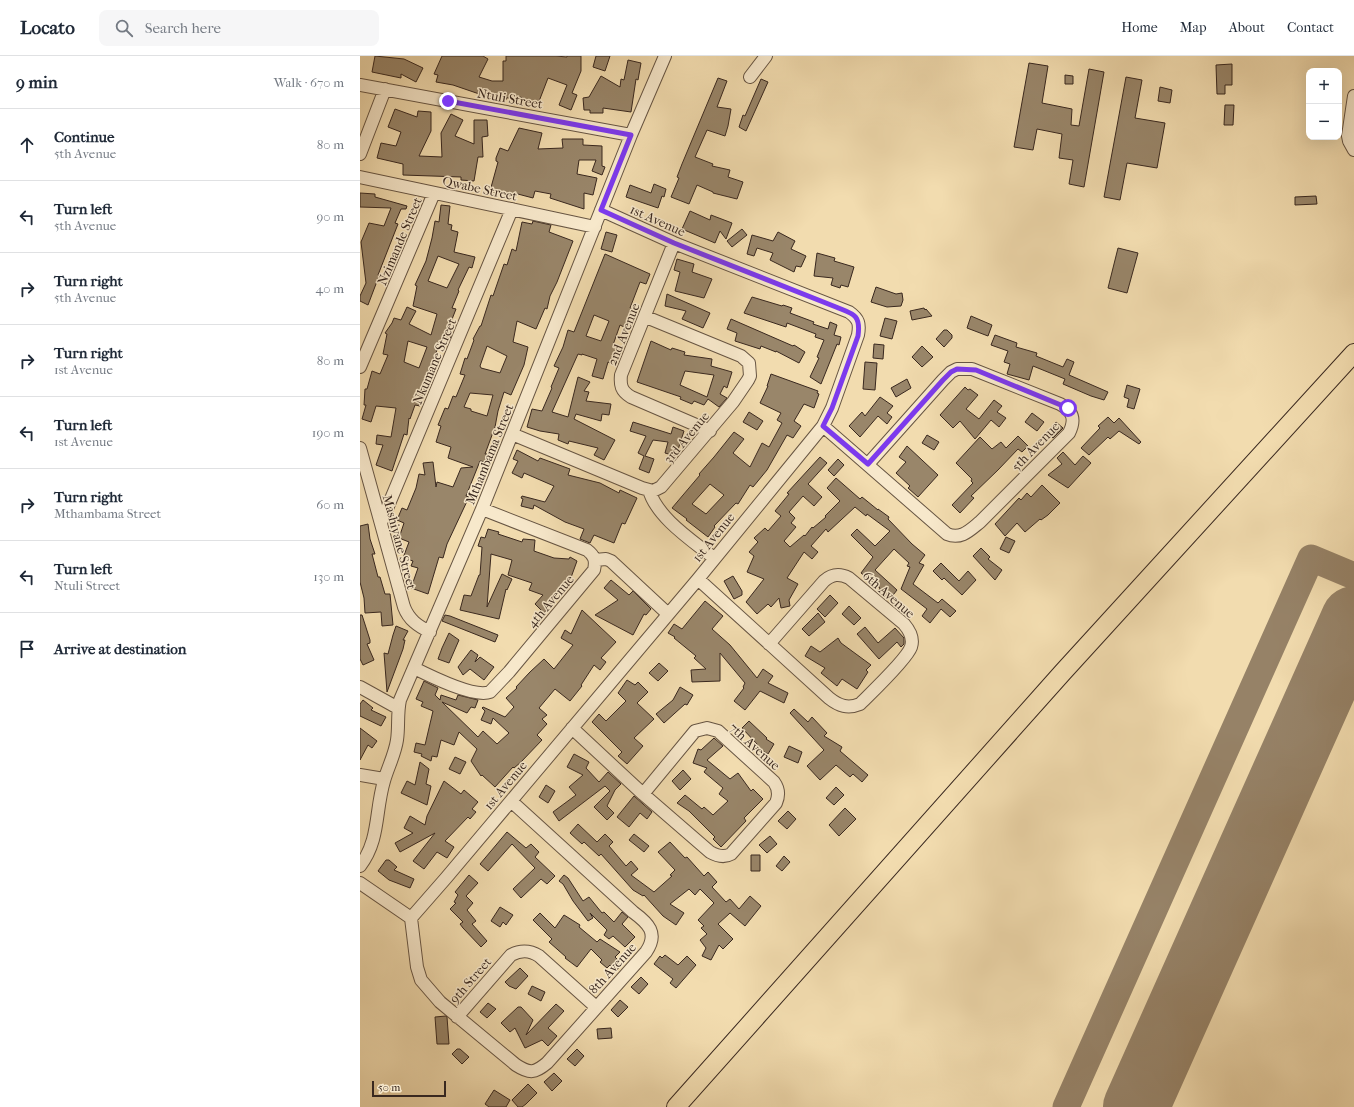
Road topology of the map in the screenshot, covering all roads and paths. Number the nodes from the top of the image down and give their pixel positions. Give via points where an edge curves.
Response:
1 (665, 56) edge
2 (766, 56) edge
3 (750, 77) dead end
4 (360, 84) edge
5 (385, 89) junction
6 (1354, 96) edge
7 (1353, 109) edge
8 (631, 135) junction
9 (1354, 150) edge
10 (360, 154) edge
11 (360, 177) edge
12 (434, 193) junction
13 (512, 209) junction
14 (601, 210) junction
15 (595, 227) junction
16 (674, 243) junction
17 (646, 317) junction
18 (1352, 352) edge
19 (360, 367) edge
20 (823, 426) junction
21 (710, 431) junction
22 (512, 434) junction
23 (360, 448) edge
24 (868, 464) junction
25 (649, 490) junction
26 (482, 509) junction
27 (381, 523) junction
28 (714, 558) junction
29 (595, 560) junction
30 (698, 579) junction
31 (668, 614) junction
32 (430, 632) junction
33 (770, 644) junction
34 (414, 668) junction
35 (360, 687) edge
36 (398, 708) junction
37 (572, 728) junction
38 (360, 775) edge
39 (384, 780) junction
40 (643, 794) junction
41 (511, 801) junction
42 (360, 866) edge
43 (360, 883) edge
44 (411, 918) junction
45 (596, 1007) junction
46 (457, 1017) junction
47 (676, 1107) edge

1 - 8 street, Mthambama Street
2 - 3 street
4 - 5 street, Ntuli Street
5 - 8 street, Ntuli Street
5 - 10 street
6 - 7 street
7 - 9 street via 1348,136
8 - 14 street, Mthambama Street
11 - 12 street, Qwabe Street
12 - 13 street, Qwabe Street
12 - 19 street, Nzimande Street
13 - 15 street, Qwabe Street
13 - 27 street, Nkumane Street
14 - 15 street, Mthambama Street
14 - 16 street, 1st Avenue
15 - 22 street, Mthambama Street
16 - 17 street, 2nd Avenue
16 - 20 street, 1st Avenue via 856,317 860,324 858,336
17 - 21 street, 2nd Avenue via 621,375 622,389 630,397
17 - 21 street, 3rd Avenue via 741,356 749,363 748,380
18 - 47 highway
20 - 24 street, 5th Avenue
20 - 28 street, 1st Avenue
21 - 25 street, 3rd Avenue via 661,487
22 - 25 street
22 - 26 street, Mthambama Street
23 - 27 street, Mashiyane Street
24 - 24 street, 5th Avenue via 947,534 963,535 980,522 1069,433 1073,418 1068,408 1060,404 976,370 957,369 943,380
25 - 28 street via 655,505 668,520
26 - 29 street via 587,550
26 - 32 street, Mthambama Street
27 - 32 street, Mashiyane Street via 405,611 411,620
28 - 30 street, 1st Avenue
29 - 31 street via 611,560
29 - 34 street, 4th Avenue via 596,564 590,577 490,692 474,692
30 - 31 street, 1st Avenue
30 - 33 street, 6th Avenue
31 - 37 street, 1st Avenue
32 - 34 street, Mthambama Street
33 - 33 street, 6th Avenue via 829,698 848,707 860,704 904,657 911,648 912,638 904,624 849,578 835,574 824,581
34 - 36 street, Mthambama Street
35 - 36 street
36 - 39 street, Mthambama Street via 396,748
37 - 40 street, 7th Avenue
37 - 41 street, 1st Avenue
38 - 39 street
39 - 42 street, Mthambama Street via 373,841
40 - 40 street, 7th Avenue via 710,852 727,856 739,846 776,803 778,794 774,782 718,731 707,728 695,731
41 - 44 street, 1st Avenue
41 - 45 street, 8th Avenue via 645,921 651,930 652,941 646,952
43 - 44 street
44 - 46 street, 9th Street via 417,968 421,980
45 - 46 street, 8th Avenue via 547,1063 534,1071 526,1071 516,1065
45 - 46 street, 9th Street via 539,956 525,951 511,955

